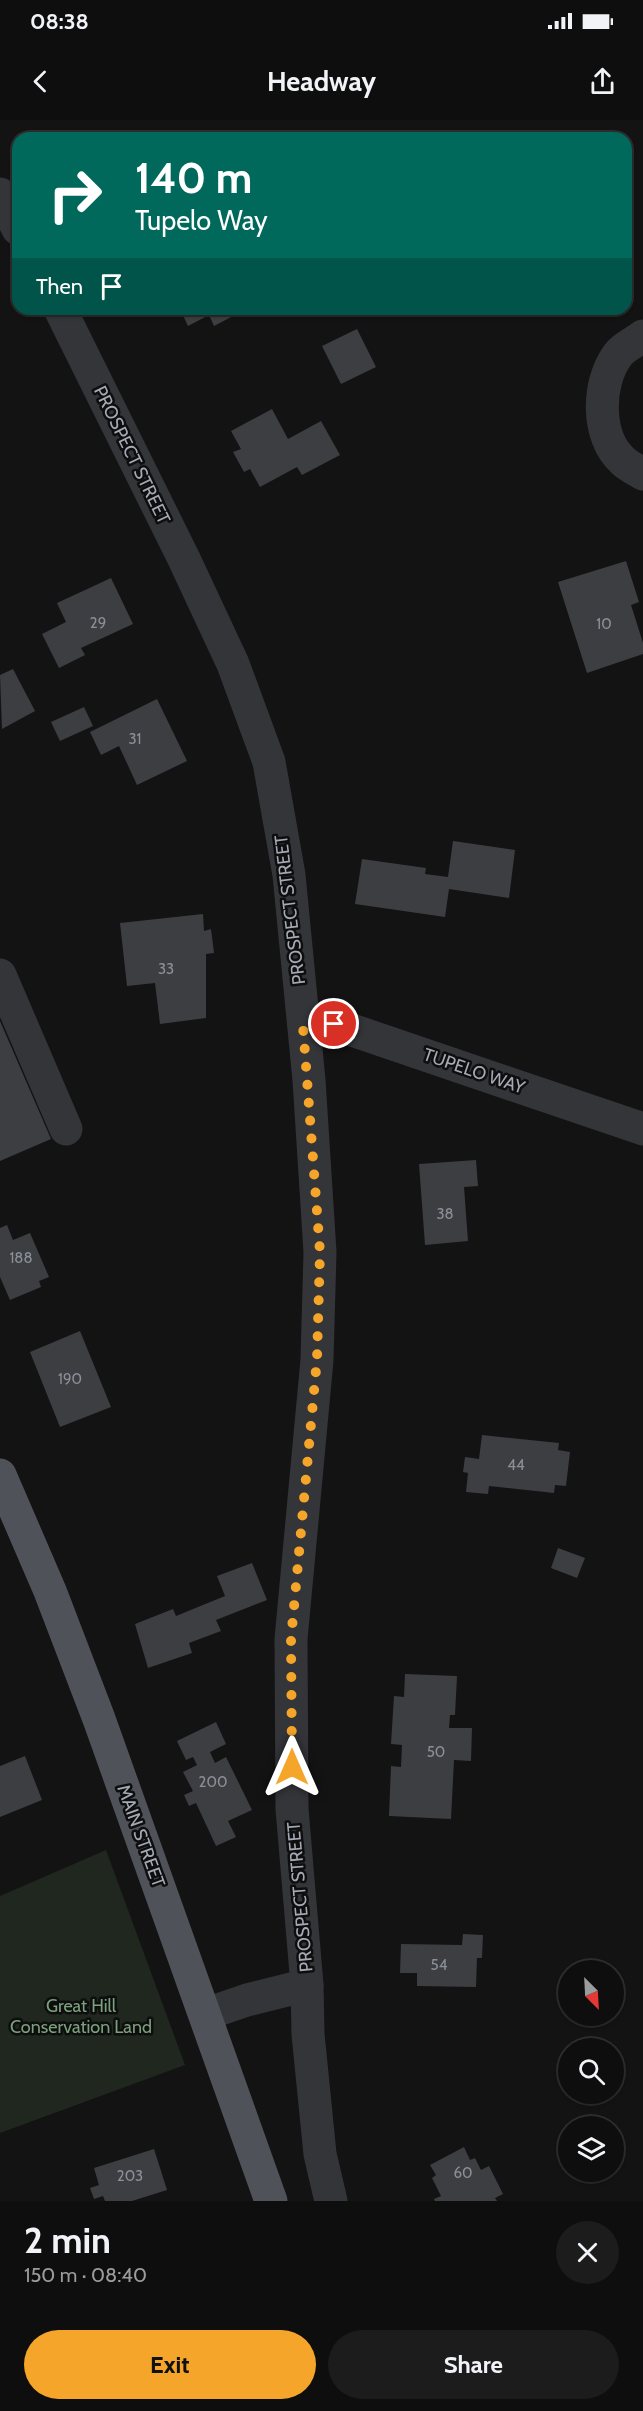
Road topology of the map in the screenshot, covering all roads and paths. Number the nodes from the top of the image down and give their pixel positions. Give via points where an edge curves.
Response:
1 (0, 194) edge
2 (12, 217) edge
3 (63, 315) edge
4 (643, 336) edge
5 (643, 474) edge
6 (1, 978) edge
7 (303, 1026) junction
8 (643, 1128) edge
9 (66, 1129) dead end
10 (0, 1475) edge
11 (307, 1985) junction
12 (206, 2014) junction
13 (271, 2201) edge
14 (332, 2201) edge

1 - 2 street
3 - 7 street, PROSPECT STREET via 233,663 269,762 289,875
4 - 5 street via 617,355 605,383 601,412 609,442 622,461
6 - 9 street
7 - 8 street, TUPELO WAY via 334,1024
7 - 11 street, PROSPECT STREET via 320,1252 317,1359 291,1639 292,1809
10 - 12 main road, MAIN STREET via 95,1708
11 - 12 street
11 - 14 street, PROSPECT STREET via 320,2154
12 - 13 main road, MAIN STREET

